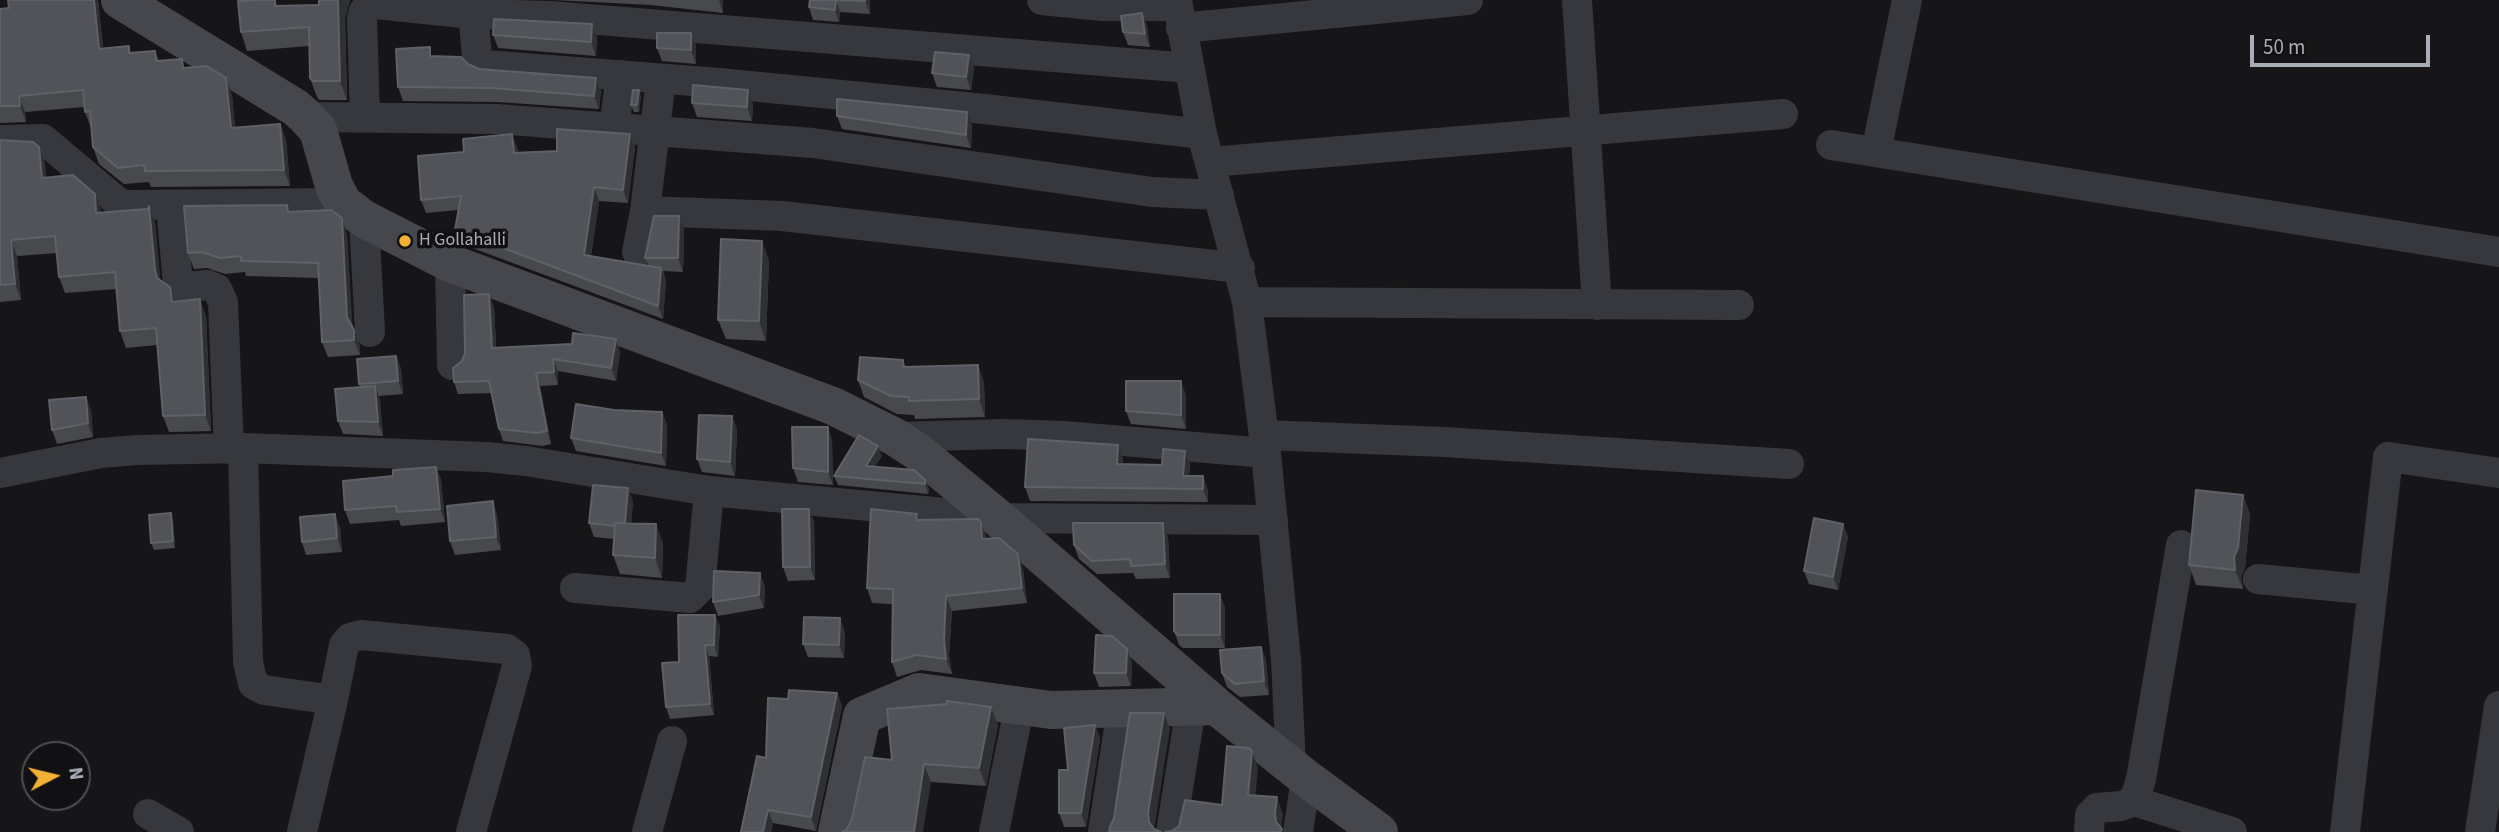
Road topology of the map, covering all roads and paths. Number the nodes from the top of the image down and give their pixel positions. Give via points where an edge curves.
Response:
1 (120, 0) edge
2 (1042, 0) edge
3 (1468, 0) edge
4 (1577, 0) edge
5 (1907, 0) edge
6 (1101, 3) edge
7 (472, 7) edge
8 (1178, 11) edge
9 (1189, 68) junction
10 (621, 75) junction
11 (661, 79) junction
12 (1783, 114) dead end
13 (306, 117) junction
14 (365, 117) junction
15 (614, 129) junction
16 (1586, 130) junction
17 (653, 132) junction
18 (0, 140) edge
19 (1831, 145) dead end
20 (1206, 148) junction
21 (1876, 152) junction
22 (1219, 195) junction
23 (171, 205) junction
24 (353, 211) junction
25 (645, 211) junction
26 (638, 252) dead end
27 (2499, 253) edge
28 (450, 263) junction
29 (1240, 268) junction
30 (1247, 302) junction
31 (1597, 305) junction
32 (1739, 305) dead end
33 (370, 332) dead end
34 (452, 365) edge
35 (895, 437) junction
36 (1265, 444) junction
37 (236, 448) junction
38 (1789, 464) dead end
39 (0, 473) edge
40 (2499, 473) edge
41 (709, 491) junction
42 (998, 518) junction
43 (1273, 520) junction
44 (2181, 545) dead end
45 (2258, 579) dead end
46 (575, 588) dead end
47 (2372, 590) junction
48 (334, 700) junction
49 (1020, 704) junction
50 (2499, 706) edge
51 (1203, 707) junction
52 (1122, 709) junction
53 (672, 741) dead end
54 (1298, 772) junction
55 (2134, 801) junction
56 (148, 814) dead end
57 (179, 832) edge
58 (302, 832) edge
59 (471, 832) edge
60 (647, 832) edge
61 (837, 832) edge
62 (994, 832) edge
63 (1103, 832) edge
64 (1171, 832) edge
65 (1298, 832) edge
66 (1379, 832) edge
67 (2089, 832) edge
68 (2231, 832) edge
69 (2345, 832) edge
70 (2480, 832) edge

1 - 13 street
2 - 6 street
3 - 8 street
4 - 16 street
5 - 21 street
6 - 8 street
7 - 9 street
7 - 10 street via 477,57 485,65
7 - 14 street via 376,4 363,11
8 - 9 street
9 - 20 street
10 - 11 street
10 - 15 street
11 - 17 street
11 - 20 street via 985,109
12 - 16 street
13 - 14 street
13 - 24 street via 318,130 334,186
14 - 15 street via 497,118
15 - 17 street
16 - 20 street
16 - 31 street
17 - 22 street via 813,143 1127,189
17 - 25 street
18 - 23 street via 43,139 118,202
19 - 21 street
20 - 22 street
21 - 27 street
22 - 29 street
23 - 24 street
23 - 37 street via 177,285 208,285 217,289 223,302
24 - 28 street
24 - 33 street
25 - 26 street
25 - 29 street via 782,216
28 - 34 street
28 - 35 street via 790,388
29 - 30 street
30 - 31 street
30 - 36 street
31 - 32 street
35 - 36 street via 1004,434
35 - 42 street
36 - 38 street via 1444,442
36 - 43 street
37 - 39 street via 101,453
37 - 41 street via 486,457
37 - 48 street via 253,684 264,690
40 - 47 street via 2388,457
41 - 42 street
41 - 46 street via 700,588 690,598
42 - 43 street
42 - 51 street
43 - 54 street
44 - 55 street
45 - 47 street
47 - 69 street
48 - 58 street
48 - 59 street via 344,645 361,635 507,649 515,655 517,666
49 - 52 street via 1051,710
49 - 61 street via 919,692 862,716
49 - 62 street
50 - 70 street
51 - 52 street
51 - 54 street
51 - 64 street
52 - 63 street
53 - 60 street
54 - 65 street
54 - 66 street
55 - 67 street via 2097,808
55 - 68 street
56 - 57 street

